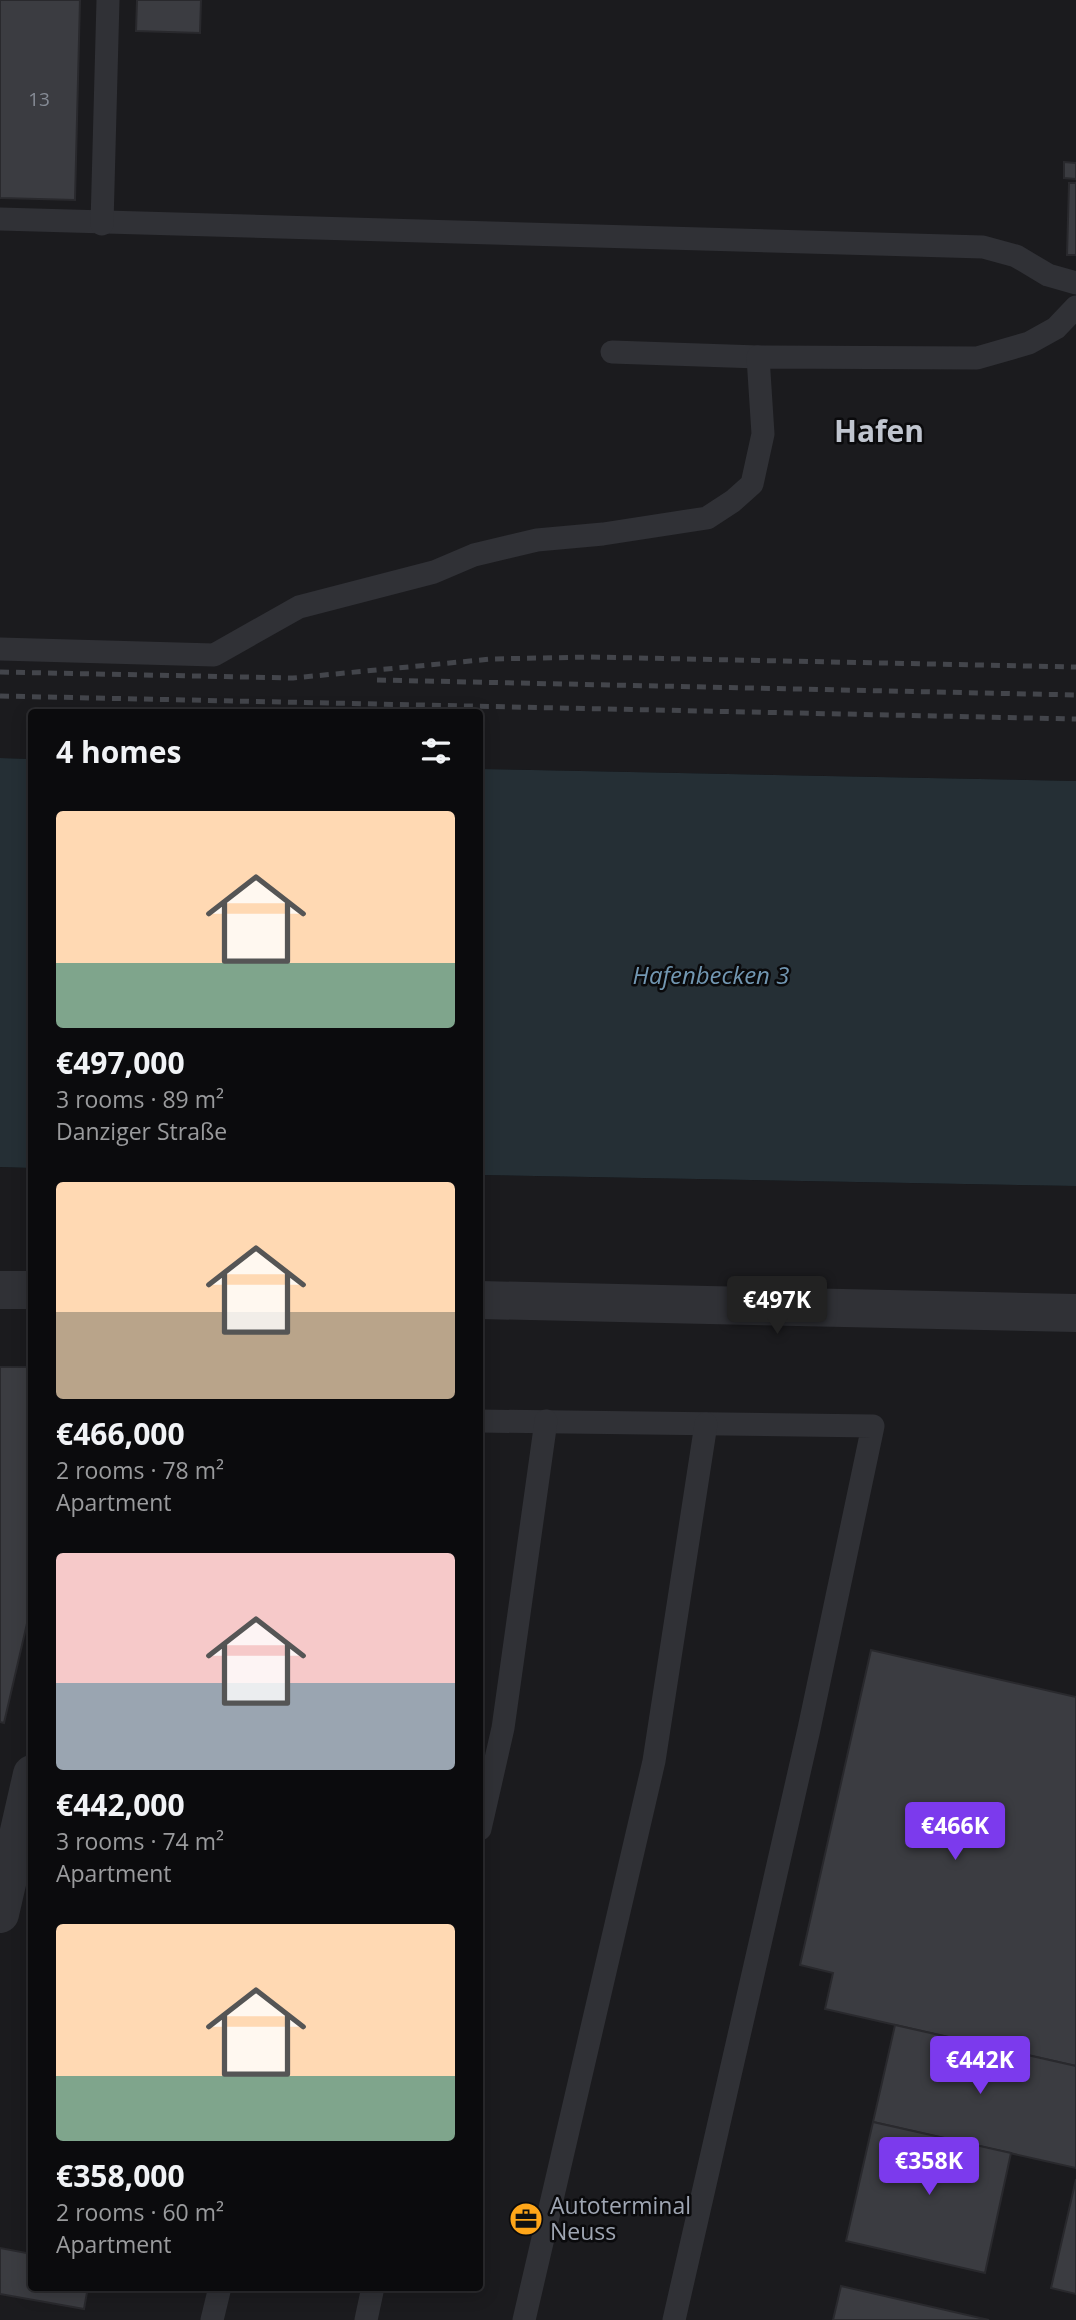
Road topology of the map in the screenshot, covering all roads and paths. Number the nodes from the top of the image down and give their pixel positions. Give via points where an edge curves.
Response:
1 (108, 0) edge
2 (0, 219) edge
3 (102, 223) junction
4 (1076, 283) edge
5 (1076, 307) edge
6 (612, 352) dead end
7 (758, 357) junction
8 (0, 649) edge
9 (0, 1290) edge
10 (28, 1290) edge
11 (483, 1300) edge
12 (1076, 1313) edge
13 (483, 1421) edge
14 (546, 1421) junction
15 (706, 1424) junction
16 (28, 1792) edge
17 (483, 1816) edge
18 (0, 1914) edge
19 (219, 2291) edge
20 (372, 2291) edge
21 (212, 2320) edge
22 (366, 2320) edge
23 (524, 2320) edge
24 (674, 2320) edge

1 - 3 lane
2 - 3 lane
3 - 4 lane via 983,247 1016,256 1048,275
5 - 7 lane via 1056,328 1029,344 977,358
6 - 7 lane
7 - 8 lane via 763,434 752,484 707,518 537,540 474,555 434,572 299,607 214,655
9 - 10 street
11 - 12 street
13 - 14 lane
14 - 15 lane
14 - 17 lane via 503,1728
15 - 23 lane via 654,1761
15 - 24 lane via 873,1426
16 - 18 street
19 - 21 lane
20 - 22 lane

